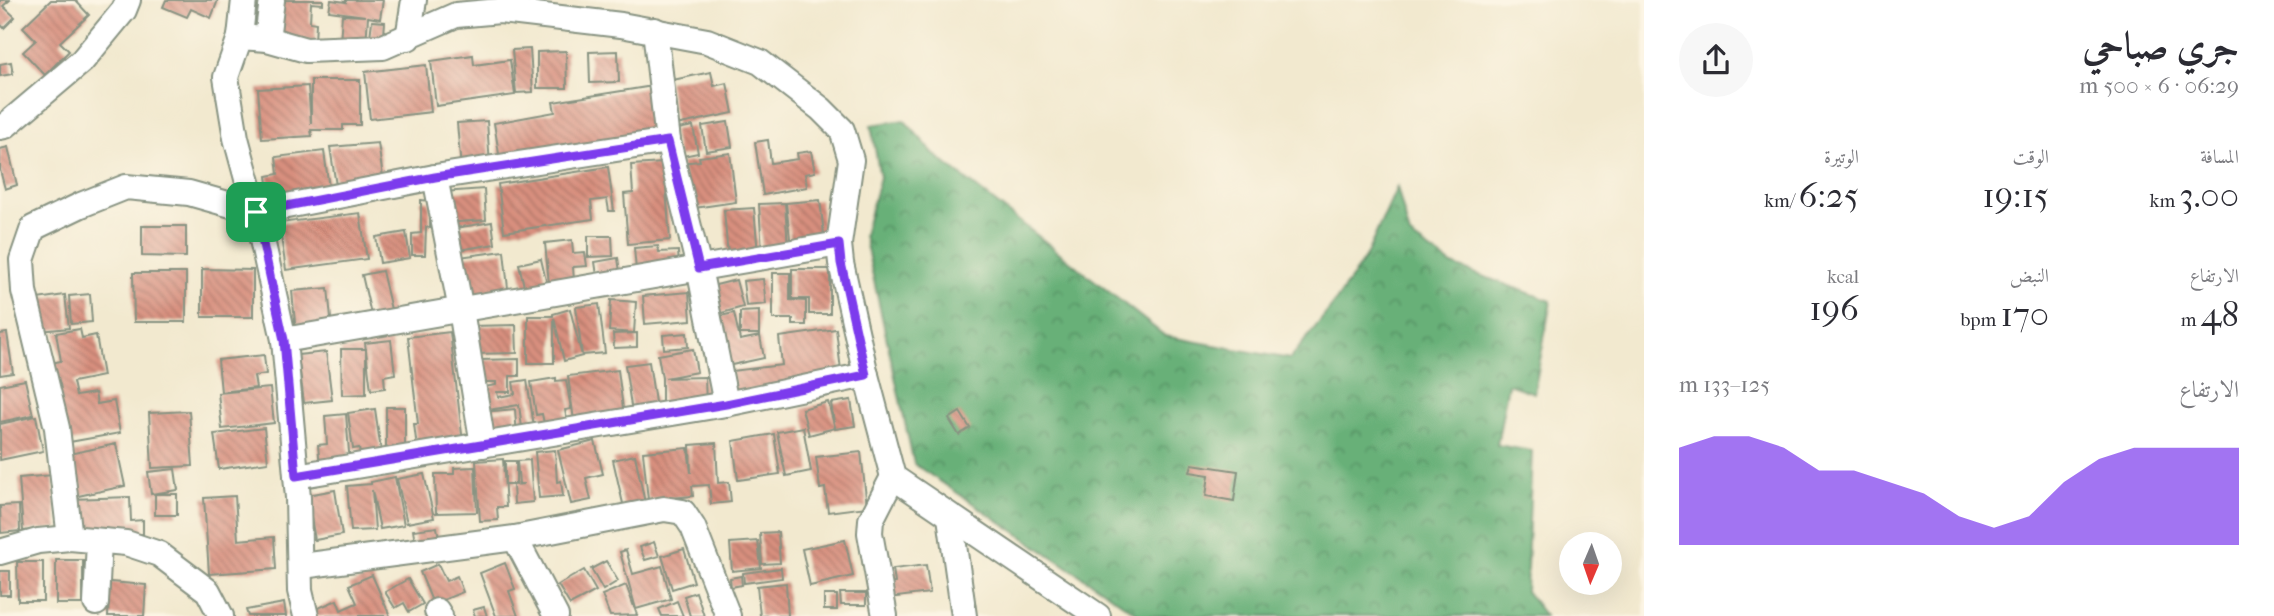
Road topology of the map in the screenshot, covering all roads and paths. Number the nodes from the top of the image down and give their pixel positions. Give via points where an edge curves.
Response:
1 (128, 0) edge
2 (244, 0) edge
3 (272, 0) edge
4 (414, 0) edge
5 (655, 30) junction
6 (240, 37) junction
7 (408, 38) junction
8 (267, 39) junction
9 (0, 127) edge
10 (668, 141) junction
11 (435, 177) junction
12 (256, 212) junction
13 (839, 244) junction
14 (699, 268) junction
15 (461, 310) junction
16 (284, 340) junction
17 (866, 375) junction
18 (726, 404) junction
19 (482, 445) junction
20 (296, 476) junction
21 (893, 477) junction
22 (950, 517) junction
23 (69, 538) junction
24 (515, 538) junction
25 (99, 541) junction
26 (0, 552) edge
27 (302, 566) junction
28 (96, 603) dead end
29 (221, 616) edge
30 (306, 616) edge
31 (556, 616) edge
32 (729, 616) edge
33 (885, 616) edge
34 (964, 616) edge
35 (1098, 616) edge

1 - 9 street via 82,61
2 - 6 street
3 - 8 street
4 - 7 street
5 - 7 street via 500,11 456,15
5 - 10 street
5 - 13 street via 707,41 760,62 842,130 851,160
6 - 8 street
6 - 12 street via 226,77
7 - 8 street via 383,47 306,50
10 - 11 street
10 - 14 street
11 - 12 street
11 - 15 street
12 - 16 street
12 - 23 street via 189,193 126,187 33,228 22,260 24,291 57,428
13 - 14 street
13 - 17 street
14 - 15 street
14 - 18 street
15 - 16 street
15 - 19 street
16 - 20 street
17 - 18 street
17 - 21 street
18 - 19 street
19 - 20 street
20 - 27 street
21 - 22 street
21 - 33 street via 871,520 870,533
22 - 34 street
22 - 35 street
23 - 25 street
23 - 26 street
24 - 27 street
24 - 31 street
24 - 32 street via 664,509 683,512
25 - 28 street
25 - 29 street via 126,543 159,554 208,591
27 - 30 street via 300,592

